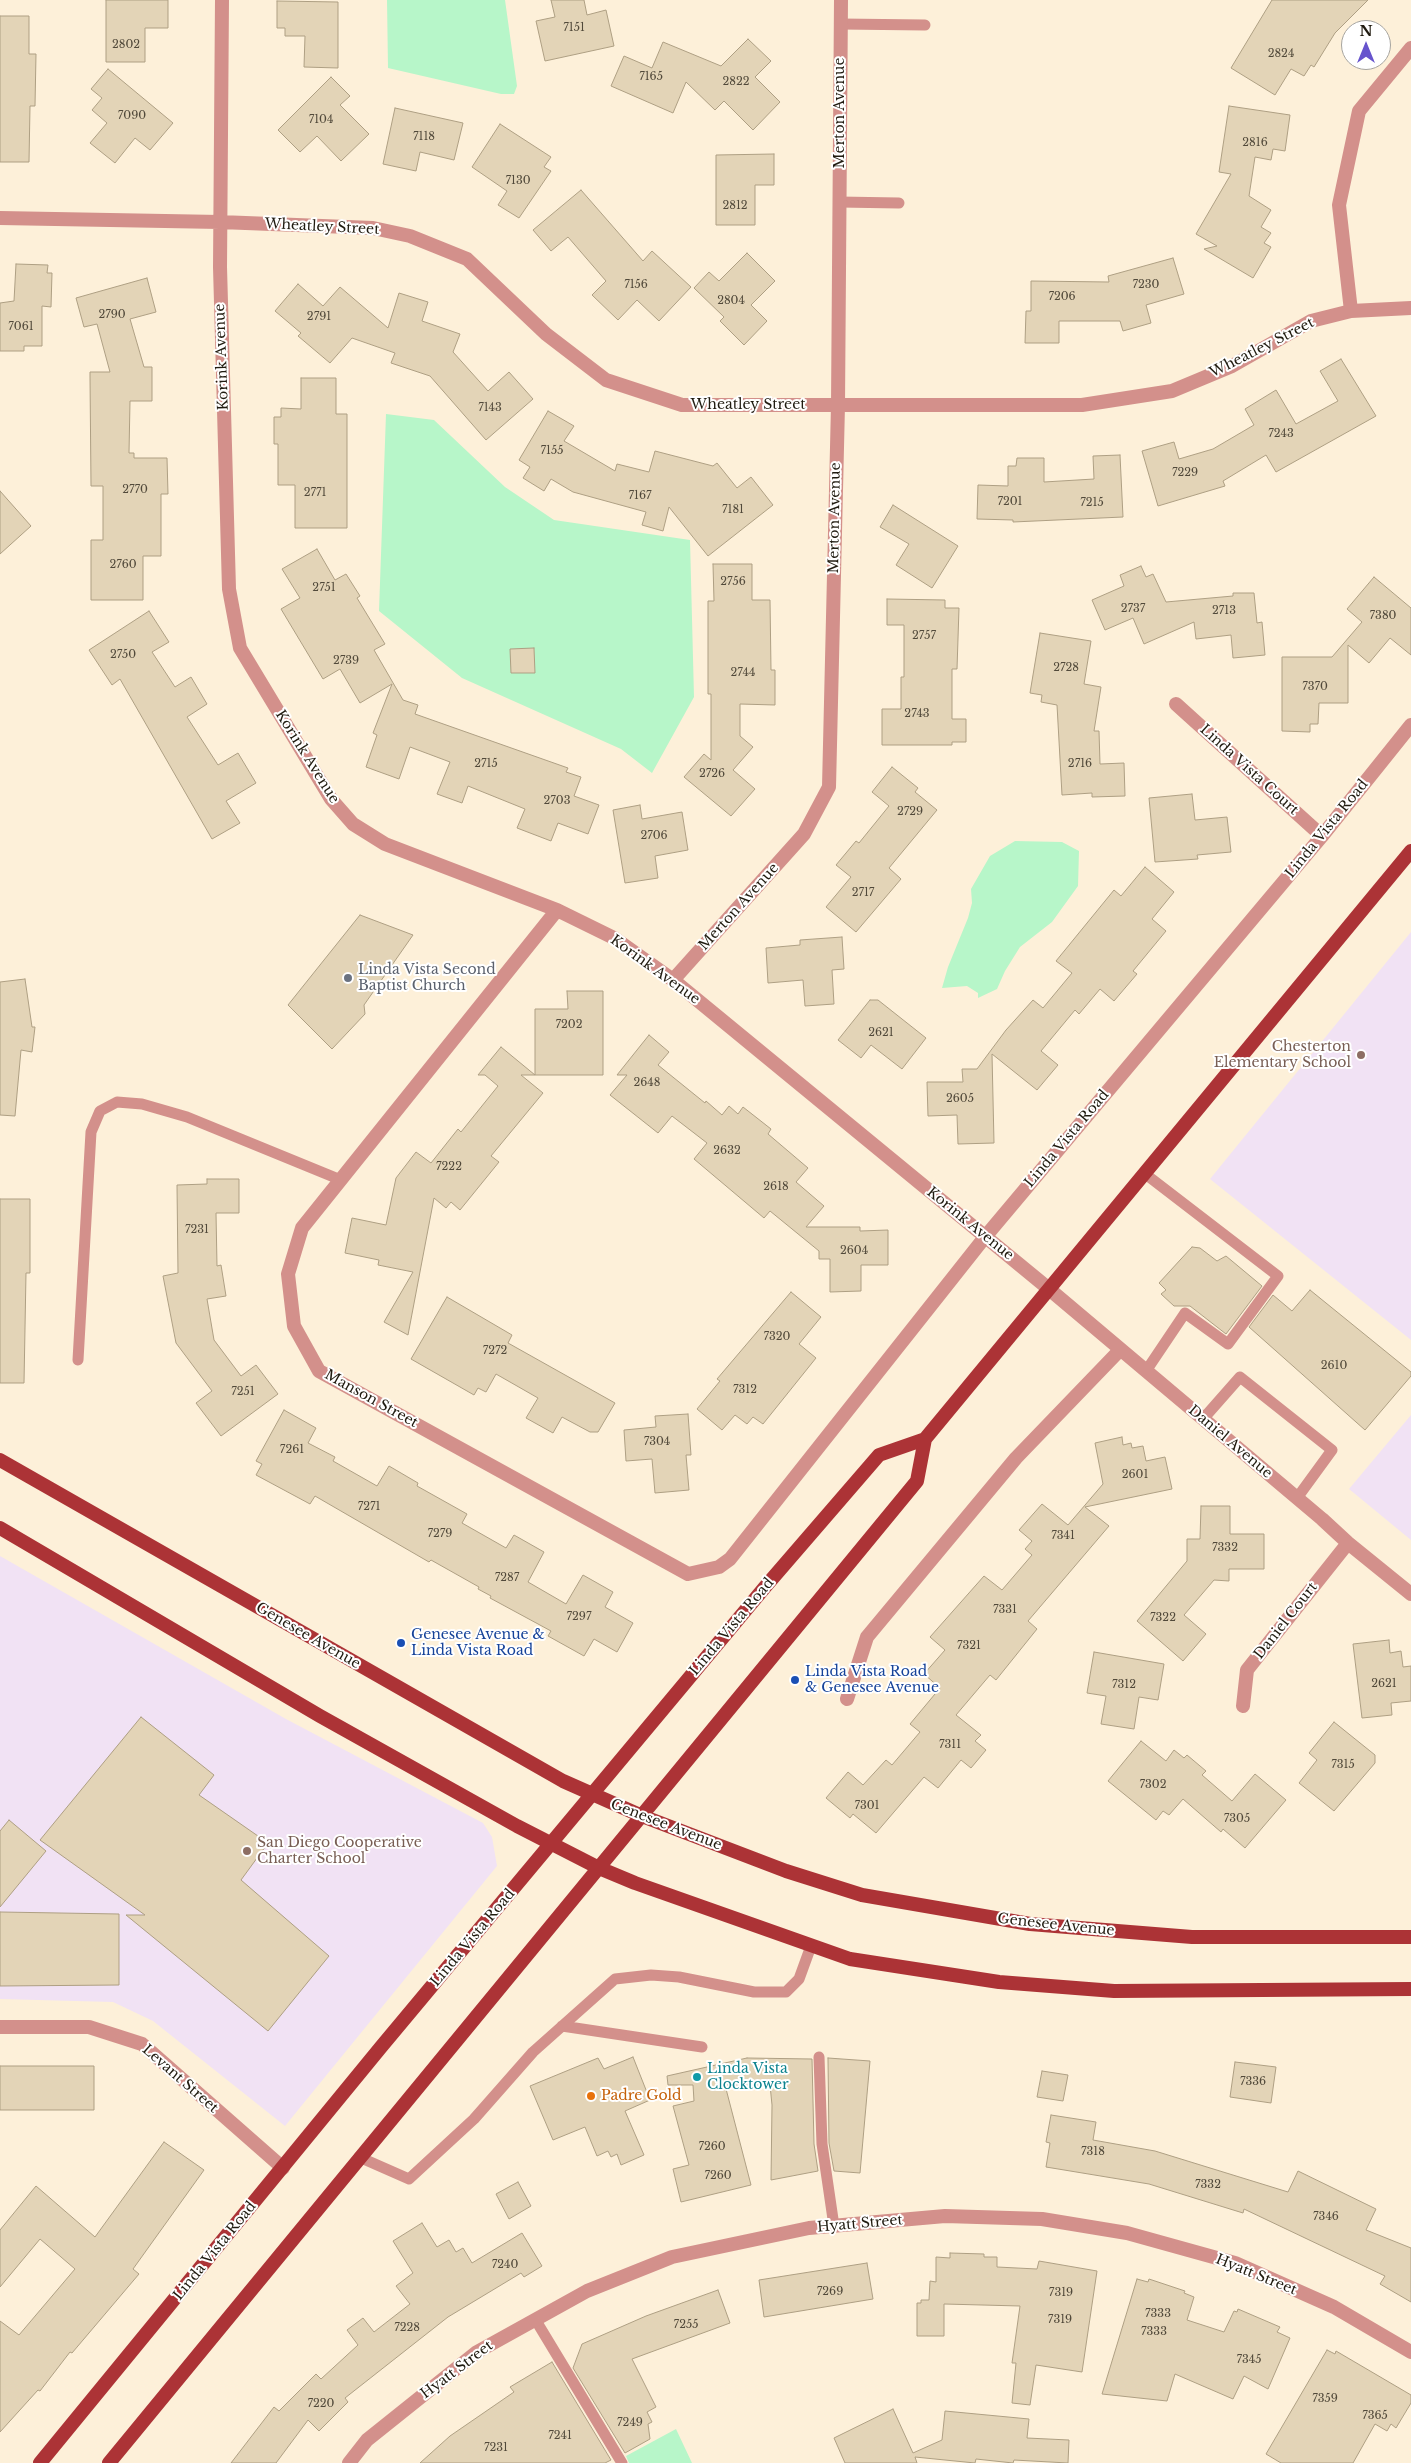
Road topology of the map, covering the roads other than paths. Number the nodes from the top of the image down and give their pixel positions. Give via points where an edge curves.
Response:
1 (222, 0) edge
2 (841, 0) edge
3 (841, 24) junction
4 (924, 25) dead end
5 (1411, 48) edge
6 (839, 202) junction
7 (899, 202) dead end
8 (0, 218) edge
9 (220, 222) junction
10 (1411, 308) edge
11 (1350, 311) junction
12 (838, 405) junction
13 (1176, 704) dead end
14 (1411, 725) edge
15 (1322, 836) junction
16 (1411, 851) edge
17 (557, 910) junction
18 (674, 980) junction
19 (1144, 1173) junction
20 (342, 1180) junction
21 (985, 1237) junction
22 (1049, 1289) junction
23 (1120, 1350) junction
24 (78, 1360) dead end
25 (1146, 1371) junction
26 (1203, 1419) junction
27 (924, 1439) junction
28 (0, 1460) edge
29 (1297, 1498) junction
30 (0, 1528) edge
31 (1348, 1543) junction
32 (730, 1559) joint
33 (1411, 1594) edge
34 (847, 1699) dead end
35 (1243, 1706) dead end
36 (591, 1795) junction
37 (642, 1816) junction
38 (552, 1844) junction
39 (599, 1868) junction
40 (1411, 1937) edge
41 (811, 1946) junction
42 (1411, 1989) edge
43 (562, 2026) junction
44 (0, 2027) edge
45 (702, 2047) dead end
46 (819, 2057) dead end
47 (359, 2157) junction
48 (283, 2168) junction
49 (834, 2226) junction
50 (535, 2319) junction
51 (1411, 2352) edge
52 (40, 2463) edge
53 (109, 2463) edge
54 (349, 2463) edge
55 (622, 2463) edge

1 - 9 street, Korink Avenue
2 - 3 street, Merton Avenue
3 - 4 lane
3 - 6 street, Merton Avenue
5 - 11 street via 1359,111 1339,205
6 - 7 lane
6 - 12 street, Merton Avenue
8 - 9 street, Wheatley Street
9 - 12 street, Wheatley Street via 373,228 410,236 467,259 546,334 606,380 682,405
9 - 17 street, Korink Avenue via 228,590 240,648 331,799 353,824 384,844
10 - 11 street, Wheatley Street
11 - 12 street, Wheatley Street via 1311,321 1232,366 1172,391 1082,405
12 - 18 street, Merton Avenue via 830,787 804,834
13 - 15 street, Linda Vista Court
14 - 15 street, Linda Vista Road
15 - 21 street, Linda Vista Road
16 - 19 main road
17 - 18 street, Korink Avenue via 614,938
17 - 20 street, Manson Street
18 - 21 street, Korink Avenue
19 - 22 main road
19 - 25 lane via 1278,1276 1228,1344 1184,1313
20 - 24 lane via 187,1117 142,1104 117,1102 100,1111 91,1132
20 - 32 street, Manson Street via 302,1228 288,1274 294,1326 319,1371 688,1574 719,1567
21 - 22 street, Korink Avenue
21 - 32 street, Linda Vista Road
22 - 23 street, Daniel Avenue
22 - 27 main road
23 - 25 street, Daniel Avenue
23 - 34 street via 1016,1458 867,1637
25 - 26 street, Daniel Avenue
26 - 29 street, Daniel Avenue
26 - 29 lane via 1240,1377 1332,1450
27 - 36 main road, Linda Vista Road via 879,1455
27 - 37 main road via 917,1481
28 - 36 main road, Genesee Avenue
29 - 31 street, Daniel Avenue
30 - 38 main road via 337,1726
31 - 33 street, Daniel Avenue
31 - 35 street, Daniel Court via 1247,1670
36 - 37 main road, Genesee Avenue
36 - 38 main road, Linda Vista Road
37 - 39 main road
37 - 40 main road, Genesee Avenue via 786,1871 862,1894 1030,1924 1192,1937
38 - 39 main road
38 - 48 main road, Linda Vista Road
39 - 41 main road
39 - 47 main road
41 - 42 main road via 850,1959 999,1982 1095,1990
41 - 43 lane via 799,1978 786,1992 754,1992 679,1977 651,1975 615,1979
43 - 45 lane
43 - 47 lane via 533,2052 474,2119 409,2180
44 - 48 street, Levant Street via 89,2027 142,2044
46 - 49 lane via 822,2144
47 - 53 main road
48 - 52 main road, Linda Vista Road
49 - 50 street, Hyatt Street via 809,2228 672,2257 587,2291
49 - 51 street, Hyatt Street via 945,2216 1042,2220 1127,2233 1235,2264 1334,2307
50 - 54 street, Hyatt Street via 477,2352 367,2440
50 - 55 lane

